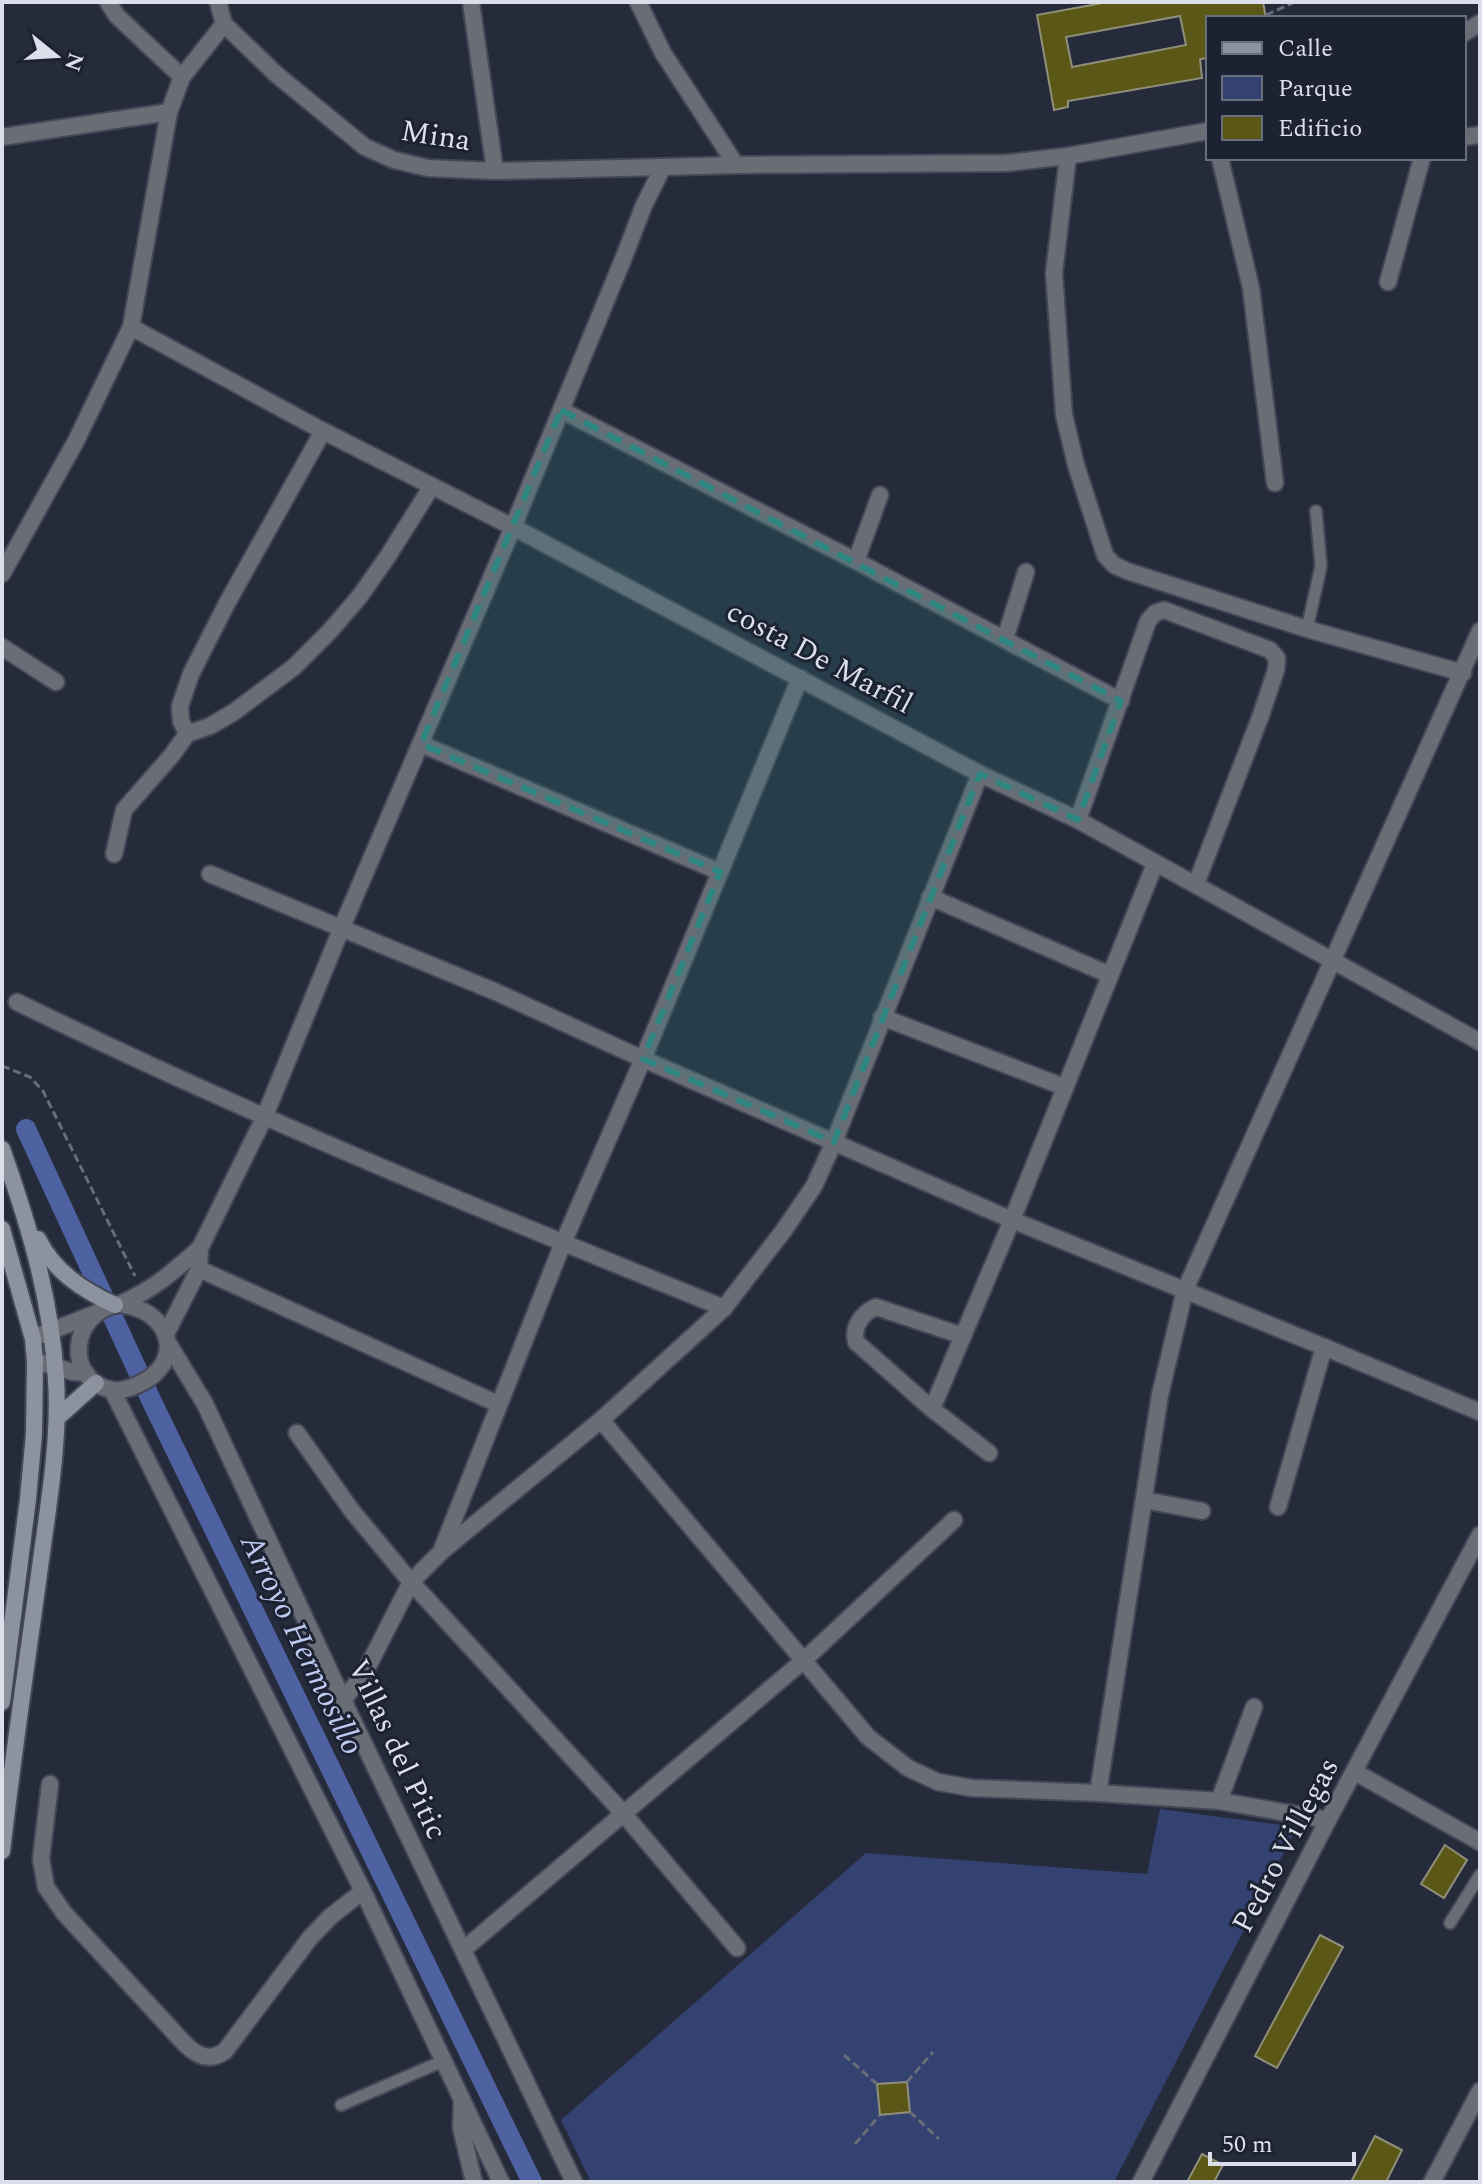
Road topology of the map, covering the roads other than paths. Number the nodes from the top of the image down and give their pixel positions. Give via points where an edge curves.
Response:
1 (108, 2) edge
2 (218, 2) edge
3 (471, 2) edge
4 (638, 2) edge
5 (224, 24) junction
6 (182, 77) junction
7 (169, 112) junction
8 (1206, 131) edge
9 (2, 137) edge
10 (1068, 156) junction
11 (1220, 160) edge
12 (1421, 160) edge
13 (736, 165) junction
14 (663, 167) junction
15 (495, 171) junction
16 (1388, 282) dead end
17 (131, 327) junction
18 (561, 410) junction
19 (323, 431) junction
20 (1275, 483) dead end
21 (432, 486) junction
22 (880, 495) dead end
23 (1316, 511) dead end
24 (513, 527) junction
25 (856, 561) junction
26 (1026, 572) dead end
27 (2, 574) edge
28 (1307, 629) junction
29 (1480, 631) edge
30 (1005, 639) junction
31 (2, 647) edge
32 (1463, 673) junction
33 (800, 678) junction
34 (56, 682) dead end
35 (1121, 701) junction
36 (187, 734) junction
37 (421, 744) junction
38 (980, 774) junction
39 (1078, 820) junction
40 (114, 854) dead end
41 (1155, 864) junction
42 (720, 872) junction
43 (210, 874) dead end
44 (1196, 884) junction
45 (930, 897) junction
46 (342, 927) junction
47 (1333, 961) junction
48 (1110, 975) junction
49 (17, 1002) dead end
50 (882, 1017) junction
51 (1480, 1042) edge
52 (643, 1059) junction
53 (1064, 1087) junction
54 (264, 1118) junction
55 (834, 1142) junction
56 (2, 1149) edge
57 (25, 1212) junction
58 (1012, 1220) junction
59 (2, 1229) edge
60 (563, 1243) junction
61 (200, 1248) junction
62 (199, 1269) junction
63 (1185, 1290) junction
64 (107, 1307) junction
65 (724, 1308) junction
66 (51, 1331) junction
67 (963, 1336) junction
68 (33, 1339) junction
69 (167, 1339) junction
70 (1324, 1347) junction
71 (35, 1361) junction
72 (55, 1366) junction
73 (98, 1382) junction
74 (498, 1404) junction
75 (932, 1409) junction
76 (1480, 1412) edge
77 (57, 1418) junction
78 (601, 1420) junction
79 (297, 1433) dead end
80 (989, 1453) dead end
81 (1144, 1500) junction
82 (1278, 1507) dead end
83 (1202, 1511) dead end
84 (954, 1520) dead end
85 (1480, 1535) edge
86 (441, 1552) junction
87 (411, 1582) junction
88 (4, 1654) edge
89 (28, 1656) junction
90 (803, 1661) junction
91 (343, 1700) junction
92 (2, 1702) edge
93 (1254, 1707) dead end
94 (1355, 1772) junction
95 (50, 1784) dead end
96 (1098, 1793) junction
97 (1219, 1801) junction
98 (623, 1813) junction
99 (1328, 1820) junction
100 (1480, 1842) edge
101 (2, 1851) edge
102 (1480, 1875) edge
103 (363, 1891) junction
104 (1450, 1923) dead end
105 (737, 1948) dead end
106 (463, 1950) junction
107 (443, 2061) junction
108 (1480, 2091) edge
109 (462, 2100) junction
110 (341, 2105) dead end
111 (474, 2182) edge
112 (501, 2182) edge
113 (574, 2182) edge
114 (1141, 2182) edge
115 (1432, 2182) edge

1 - 6 street
2 - 5 street
3 - 15 street
4 - 13 street via 663,53
5 - 6 street
5 - 15 street, Mina via 365,147 428,168
6 - 7 street
7 - 9 street
7 - 17 street
8 - 10 street, Mina
10 - 13 street, Mina via 946,165
10 - 28 street via 1054,273 1063,400 1076,465 1105,555 1127,571
11 - 20 street via 1251,288
12 - 16 street
13 - 14 street, Mina
14 - 15 street, Mina
14 - 18 street
17 - 19 street, costa De Marfil
17 - 27 street via 76,441
18 - 24 street
18 - 25 street
19 - 21 street, costa De Marfil
19 - 36 street via 191,674 180,706
21 - 24 street, costa De Marfil
21 - 36 street via 360,596 330,631 294,667 234,712
22 - 25 street
23 - 28 lane via 1321,566
24 - 33 street, costa De Marfil
24 - 37 street
25 - 30 street
26 - 30 street
28 - 32 street
29 - 32 street
30 - 35 street
31 - 34 street
32 - 47 street
33 - 38 street, costa De Marfil
33 - 42 street
35 - 39 street
35 - 44 street via 1148,621 1164,610 1270,650 1277,658 1261,715
36 - 40 street via 124,810
37 - 42 street
37 - 46 street
38 - 39 street, costa De Marfil
38 - 45 street
39 - 41 street, costa De Marfil
41 - 44 street, costa De Marfil
41 - 48 street
42 - 52 street
43 - 46 street
44 - 47 street, costa De Marfil
45 - 48 street
45 - 50 street
46 - 52 street
46 - 54 street
47 - 51 street, costa De Marfil
47 - 63 street
48 - 53 street
49 - 54 street
50 - 53 street
50 - 55 street
52 - 55 street
52 - 60 street
53 - 58 street
54 - 60 street
54 - 61 street
55 - 58 street
55 - 65 street via 814,1186
56 - 57 main road
57 - 64 main road via 45,1253 69,1280
57 - 66 main road
58 - 63 street
58 - 67 street
59 - 68 main road
60 - 65 street
60 - 74 street
61 - 62 street
61 - 64 street via 144,1294
62 - 69 street
62 - 74 street
63 - 70 street
63 - 81 street via 1160,1395
64 - 66 street
64 - 69 street via 134,1306 147,1312 159,1321
64 - 73 street via 83,1328 78,1346 81,1365
65 - 78 street
66 - 68 street
66 - 72 main road
67 - 75 street
67 - 75 street via 876,1307 856,1326 856,1342
68 - 71 main road
69 - 73 street via 165,1357 149,1379 133,1387
69 - 91 street, Villas del Pitic via 205,1404
70 - 76 street
70 - 82 street
71 - 72 street
71 - 88 main road via 28,1499
72 - 73 street
72 - 77 main road
73 - 77 main road
73 - 103 street
74 - 86 street
75 - 80 street
77 - 89 main road
78 - 86 street
78 - 90 street
79 - 87 street
81 - 83 street
81 - 96 street
84 - 90 street
85 - 94 street, Pedro Villegas
86 - 87 street
87 - 91 street via 364,1674
87 - 98 street
88 - 89 street
88 - 92 main road
89 - 101 main road
90 - 96 street via 868,1737 908,1768 938,1782
90 - 98 street
91 - 106 street, Villas del Pitic
93 - 97 street
94 - 99 street, Pedro Villegas
94 - 100 street
95 - 103 street via 41,1859 46,1887 64,1913 201,2056 225,2051 310,1938
96 - 97 street
97 - 99 street
98 - 105 street
98 - 106 street
99 - 114 street, Pedro Villegas
102 - 104 lane
103 - 107 street
106 - 113 street, Villas del Pitic
107 - 109 street
107 - 110 lane
108 - 115 street
109 - 111 street via 461,2128
109 - 112 street

